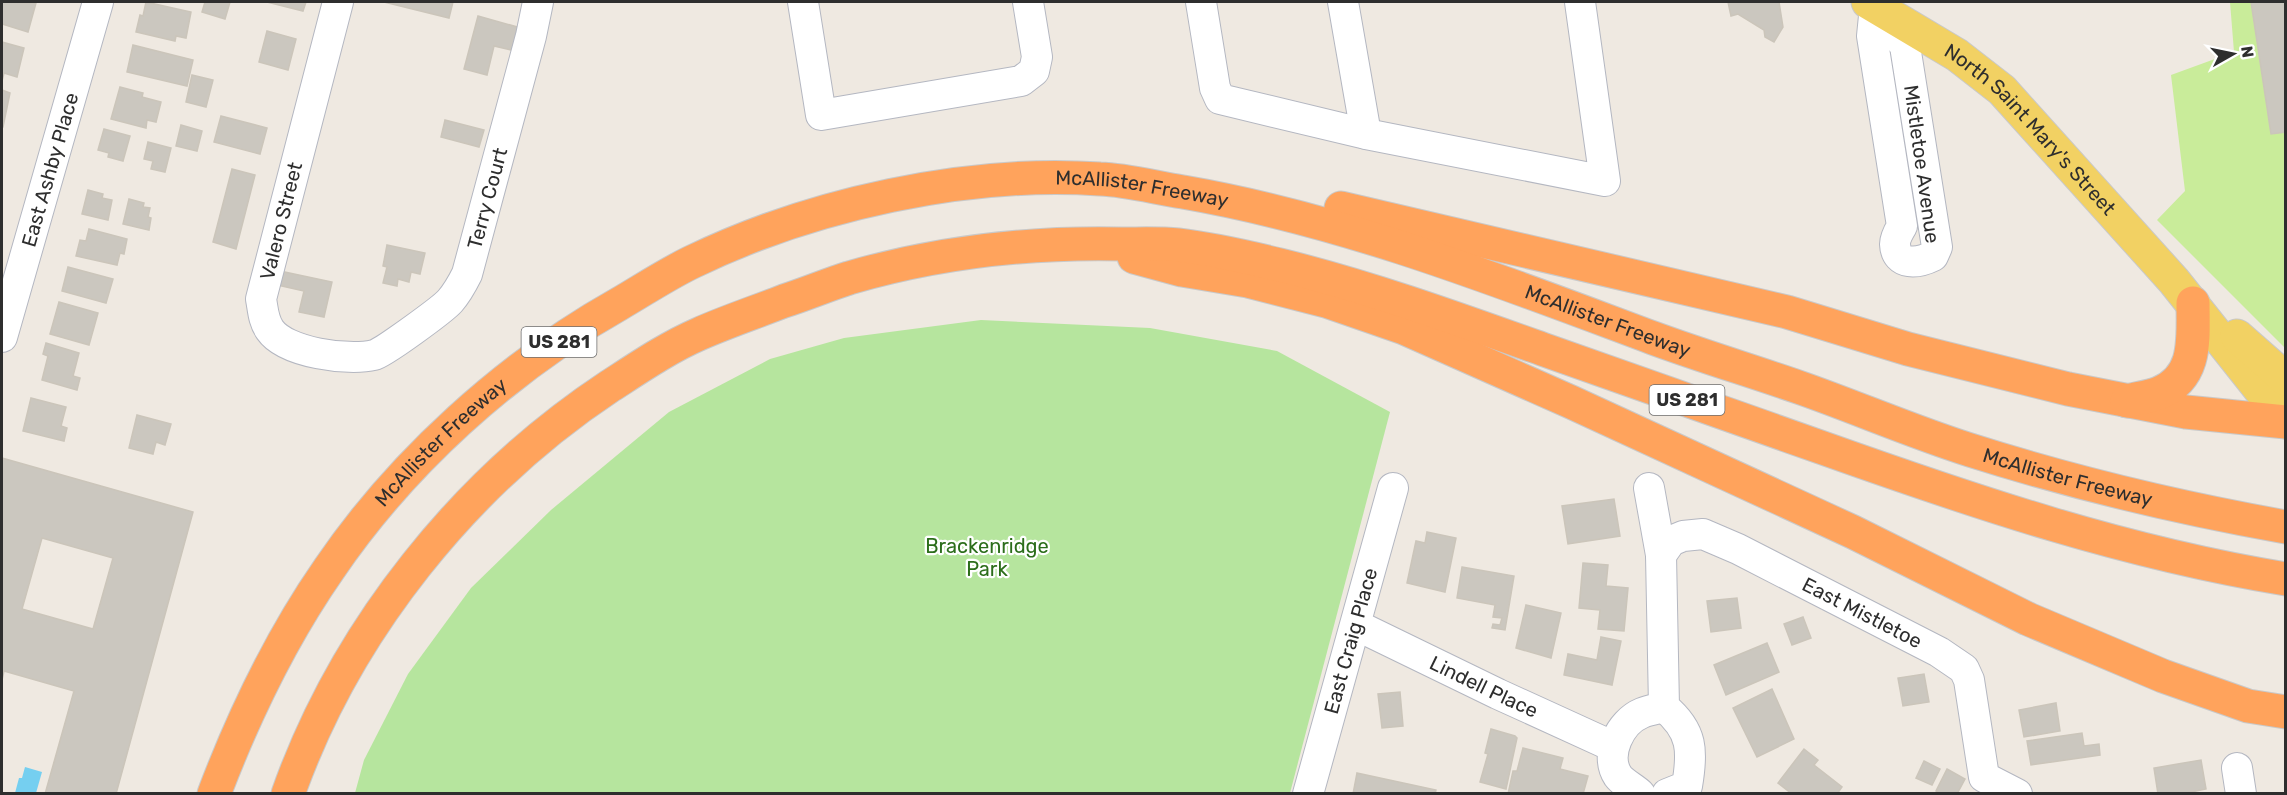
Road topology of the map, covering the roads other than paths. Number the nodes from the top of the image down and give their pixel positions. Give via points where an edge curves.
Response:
1 (98, 2) edge
2 (338, 2) edge
3 (538, 2) edge
4 (803, 2) edge
5 (1028, 2) edge
6 (1201, 2) edge
7 (1343, 2) edge
8 (1580, 2) edge
9 (1872, 3) edge
10 (1366, 134) junction
11 (1102, 178) junction
12 (1085, 243) junction
13 (2184, 292) junction
14 (2, 337) edge
15 (376, 355) joint
16 (2286, 379) edge
17 (2126, 401) junction
18 (2286, 422) edge
19 (1393, 488) dead end
20 (1649, 488) dead end
21 (2286, 527) edge
22 (1661, 555) junction
23 (2286, 579) edge
24 (1356, 625) junction
25 (1664, 707) junction
26 (2286, 712) edge
27 (1612, 746) junction
28 (1684, 791) edge
29 (214, 794) edge
30 (288, 794) edge
31 (1308, 794) edge
32 (1640, 794) edge
33 (2017, 794) edge

1 - 14 street, East Ashby Place
2 - 15 street, Valero Street via 261,299 270,330 283,340 340,358
3 - 15 street, Terry Court via 467,274 448,304
4 - 5 street via 821,115 1022,81 1034,71 1037,57
6 - 10 street via 1220,99
7 - 10 street
8 - 10 street via 1605,181
9 - 9 street, Mistletoe Avenue via 1872,36 1902,226 1895,243 1898,255 1917,263 1933,256 1937,247 1905,46
9 - 13 main road, North Saint Mary's Street via 1957,55 2002,90
11 - 17 highway via 1194,181 1292,196 1787,312 1908,348
11 - 21 highway, McAllister Freeway / US 281 via 1233,201 1356,233 1495,279 1969,450 2117,492
11 - 29 highway, McAllister Freeway / US 281 via 999,179 898,192 736,243 690,264 584,324 500,385 409,470 367,517 327,571 291,630 255,698
12 - 23 highway, US 281 via 1178,245 1320,275 2013,513 2112,543
12 - 26 highway via 1182,270 1248,281 1326,301 1404,328 1853,532 2028,619 2163,676 2248,706
12 - 30 highway, US 281 via 946,255 848,279 696,335 595,396 547,431 504,470 417,563 348,665 303,753
13 - 16 main road, North Saint Mary's Street
13 - 17 highway via 2193,347 2188,367 2160,392
13 - 18 main road, North Saint Mary's Street
17 - 18 highway via 2186,412
19 - 24 street, East Craig Place
20 - 22 street
22 - 25 street
22 - 33 street, East Mistletoe via 1671,541 1703,534 1939,652 1964,669 1969,680 1984,777
24 - 27 street, Lindell Place
24 - 31 street, East Craig Place
25 - 27 street via 1640,714
25 - 28 street via 1679,719 1689,740 1691,762
27 - 32 street via 1618,776

